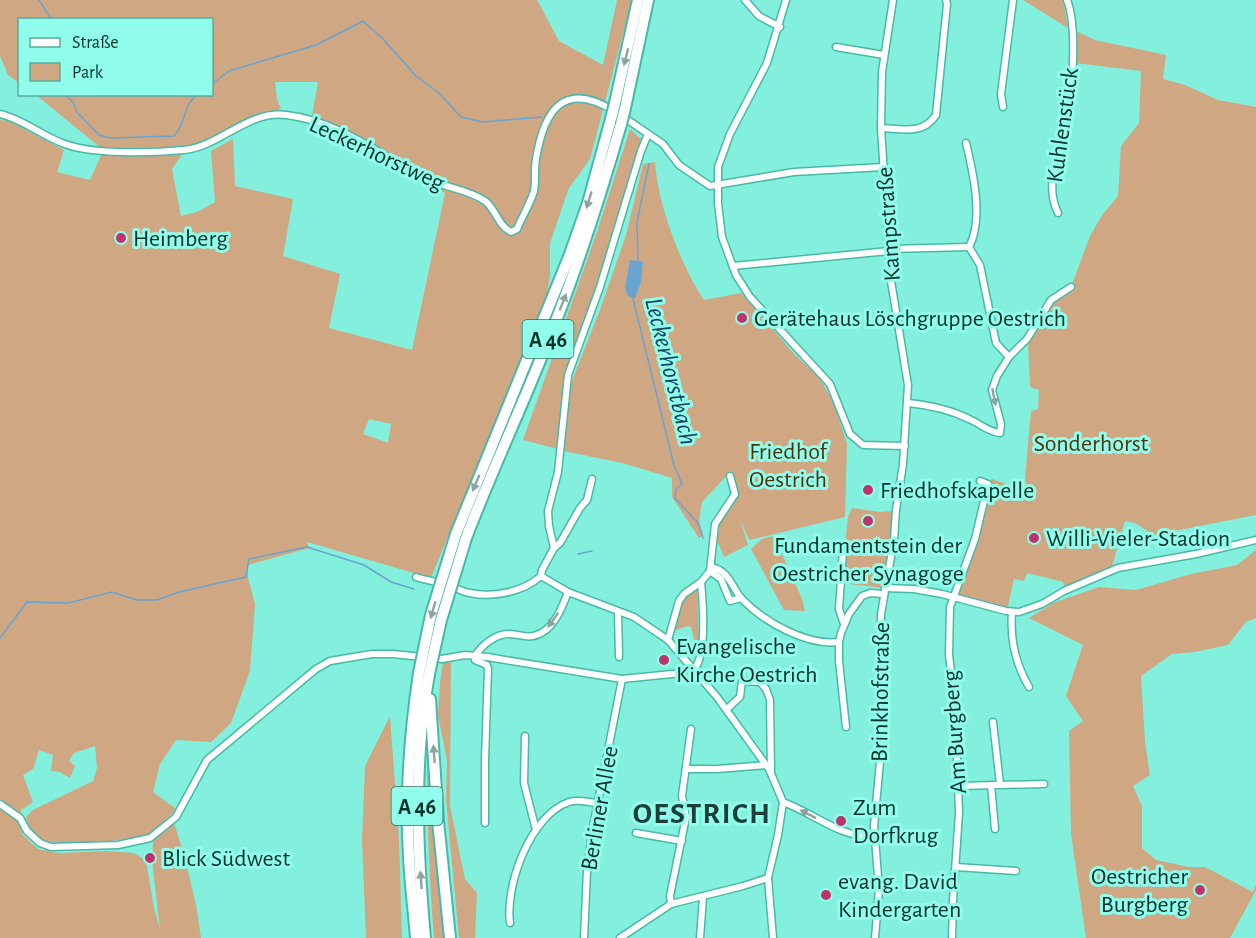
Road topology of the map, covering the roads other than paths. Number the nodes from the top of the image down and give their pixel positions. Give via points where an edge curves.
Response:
1 (638, 0) edge
2 (648, 0) edge
3 (745, 0) edge
4 (786, 0) edge
5 (892, 0) edge
6 (946, 0) edge
7 (1013, 0) edge
8 (1067, 0) edge
9 (780, 27) junction
10 (836, 47) dead end
11 (884, 55) junction
12 (642, 59) dead end
13 (631, 85) junction
14 (620, 105) junction
15 (1003, 107) dead end
16 (0, 114) edge
17 (616, 122) junction
18 (881, 128) junction
19 (648, 134) junction
20 (966, 143) dead end
21 (604, 144) junction
22 (883, 167) junction
23 (591, 169) dead end
24 (717, 184) junction
25 (1058, 213) dead end
26 (969, 247) junction
27 (889, 250) junction
28 (557, 265) dead end
29 (733, 266) junction
30 (1071, 287) dead end
31 (545, 320) junction
32 (1009, 357) junction
33 (908, 403) junction
34 (904, 446) junction
35 (730, 476) dead end
36 (592, 479) dead end
37 (980, 481) dead end
38 (461, 536) junction
39 (1256, 540) edge
40 (554, 548) junction
41 (843, 550) dead end
42 (711, 567) junction
43 (541, 576) junction
44 (416, 577) dead end
45 (701, 582) junction
46 (884, 591) junction
47 (568, 592) junction
48 (953, 597) junction
49 (741, 598) junction
50 (618, 612) junction
51 (1012, 612) junction
52 (844, 624) junction
53 (668, 640) junction
54 (839, 642) junction
55 (475, 656) junction
56 (619, 657) dead end
57 (692, 668) junction
58 (424, 673) junction
59 (622, 679) junction
60 (1029, 687) dead end
61 (727, 709) junction
62 (993, 722) dead end
63 (846, 727) dead end
64 (691, 729) dead end
65 (525, 736) dead end
66 (766, 765) junction
67 (686, 769) junction
68 (771, 773) junction
69 (1000, 784) junction
70 (1044, 784) dead end
71 (991, 785) junction
72 (957, 786) junction
73 (783, 802) junction
74 (597, 803) junction
75 (0, 804) edge
76 (485, 823) dead end
77 (995, 829) dead end
78 (536, 830) junction
79 (636, 833) dead end
80 (874, 837) junction
81 (682, 841) junction
82 (956, 867) junction
83 (1016, 871) dead end
84 (768, 878) junction
85 (703, 897) junction
86 (671, 904) junction
87 (510, 923) dead end
88 (416, 938) edge
89 (425, 938) edge
90 (450, 938) edge
91 (584, 938) edge
92 (620, 938) edge
93 (700, 938) edge
94 (773, 938) edge
95 (875, 938) edge
96 (952, 938) edge

1 -> 14 highway, A 46
2 - 13 highway, A 46
3 - 9 street via 759,16
4 - 9 street
5 - 11 street, Kampstraße
6 - 18 street via 936,115 921,129
7 - 15 street via 1001,94
8 - 25 street, Kuhlenstück via 1074,36 1065,132 1052,175 1053,203
9 - 24 street via 759,81 730,134
10 - 11 street
11 - 18 street, Kampstraße
12 - 13 highway
13 - 14 highway, A 46
14 - 17 highway, A 46, bridge
16 - 19 street, Leckerhorstweg via 66,144 107,151 185,150 267,115 310,119 347,134 432,181 485,201 511,232 517,229 531,200 538,147 548,117 557,105 570,99 597,100
17 - 21 highway, A 46
38 -> 17 highway, A 46 via 564,299 595,213
18 - 22 street, Kampstraße
19 - 24 street, Leckerhorstweg via 663,144 685,170 710,186
19 - 40 street via 568,375 558,472 548,511
20 - 26 street via 977,218
21 - 23 highway
21 -> 31 highway, A 46 via 588,203
22 - 24 street via 794,172
22 - 27 street, Kampstraße
24 - 29 street via 719,223
26 - 27 street
26 - 32 street via 980,265 996,343
27 - 29 street
27 - 33 street, Kampstraße via 907,367
28 - 31 highway
29 - 34 street via 750,297 830,384 855,441 871,446
30 - 32 street via 1051,300 1027,339
31 -> 38 highway, A 46
32 -> 33 street via 992,390 1000,432 968,418
33 - 34 street, Kampstraße
34 - 46 street, Brinkhofstraße
35 - 42 street via 735,494 715,524
36 - 40 street via 587,500
37 - 48 street, Am Burgberg via 988,484 986,496
38 - 58 highway, A 46, bridge via 431,615
39 - 51 street via 1118,568 1033,608
40 - 43 street
41 - 52 street via 839,609
42 - 45 street
42 - 49 street via 725,573
42 - 49 street via 730,601
43 - 44 street via 518,590 494,594 469,593
43 - 47 street
45 - 53 street via 679,601
45 - 57 street via 703,648 700,660
46 - 48 street via 914,588
46 - 52 street via 862,596
46 - 80 street, Brinkhofstraße
47 - 50 street
47 -> 55 street via 554,620 542,632 526,638 513,634 499,636
48 - 51 street
48 - 72 street, Am Burgberg via 949,655
49 - 54 street via 763,618 793,633 820,642
50 - 53 street via 634,617
50 - 56 street
51 - 60 street via 1015,653
52 - 54 street
53 - 57 street
54 - 63 street
55 - 59 street
55 - 75 street via 442,659 372,654 330,661 207,760 176,817 150,838 118,845 51,847 40,843 20,818
55 - 76 street via 488,669
57 - 59 street via 681,673
57 - 61 street
58 - 88 highway, A 46 via 411,728 407,807
89 -> 58 highway, A 46 via 417,805
90 -> 58 highway
59 - 74 street, Berliner Allee
61 - 66 street
61 - 68 street via 740,697 742,681 763,684 770,700
62 - 69 street
64 - 67 street
65 - 78 street via 524,783
66 - 67 street
66 - 68 street
67 - 81 street
68 - 73 street
69 - 70 street
69 - 71 street
71 - 72 street
71 - 77 street
72 - 82 street, Am Burgberg
80 -> 73 street via 841,831
73 - 84 street
74 - 78 street via 563,804
74 - 91 street, Berliner Allee via 589,853
78 - 87 street via 514,879 508,909
79 - 81 street
80 - 95 street, Brinkhofstraße via 879,878
81 - 86 street
82 - 83 street
82 - 96 street, Am Burgberg
84 - 85 street
84 - 94 street
85 - 86 street
85 - 93 street
86 - 92 street

